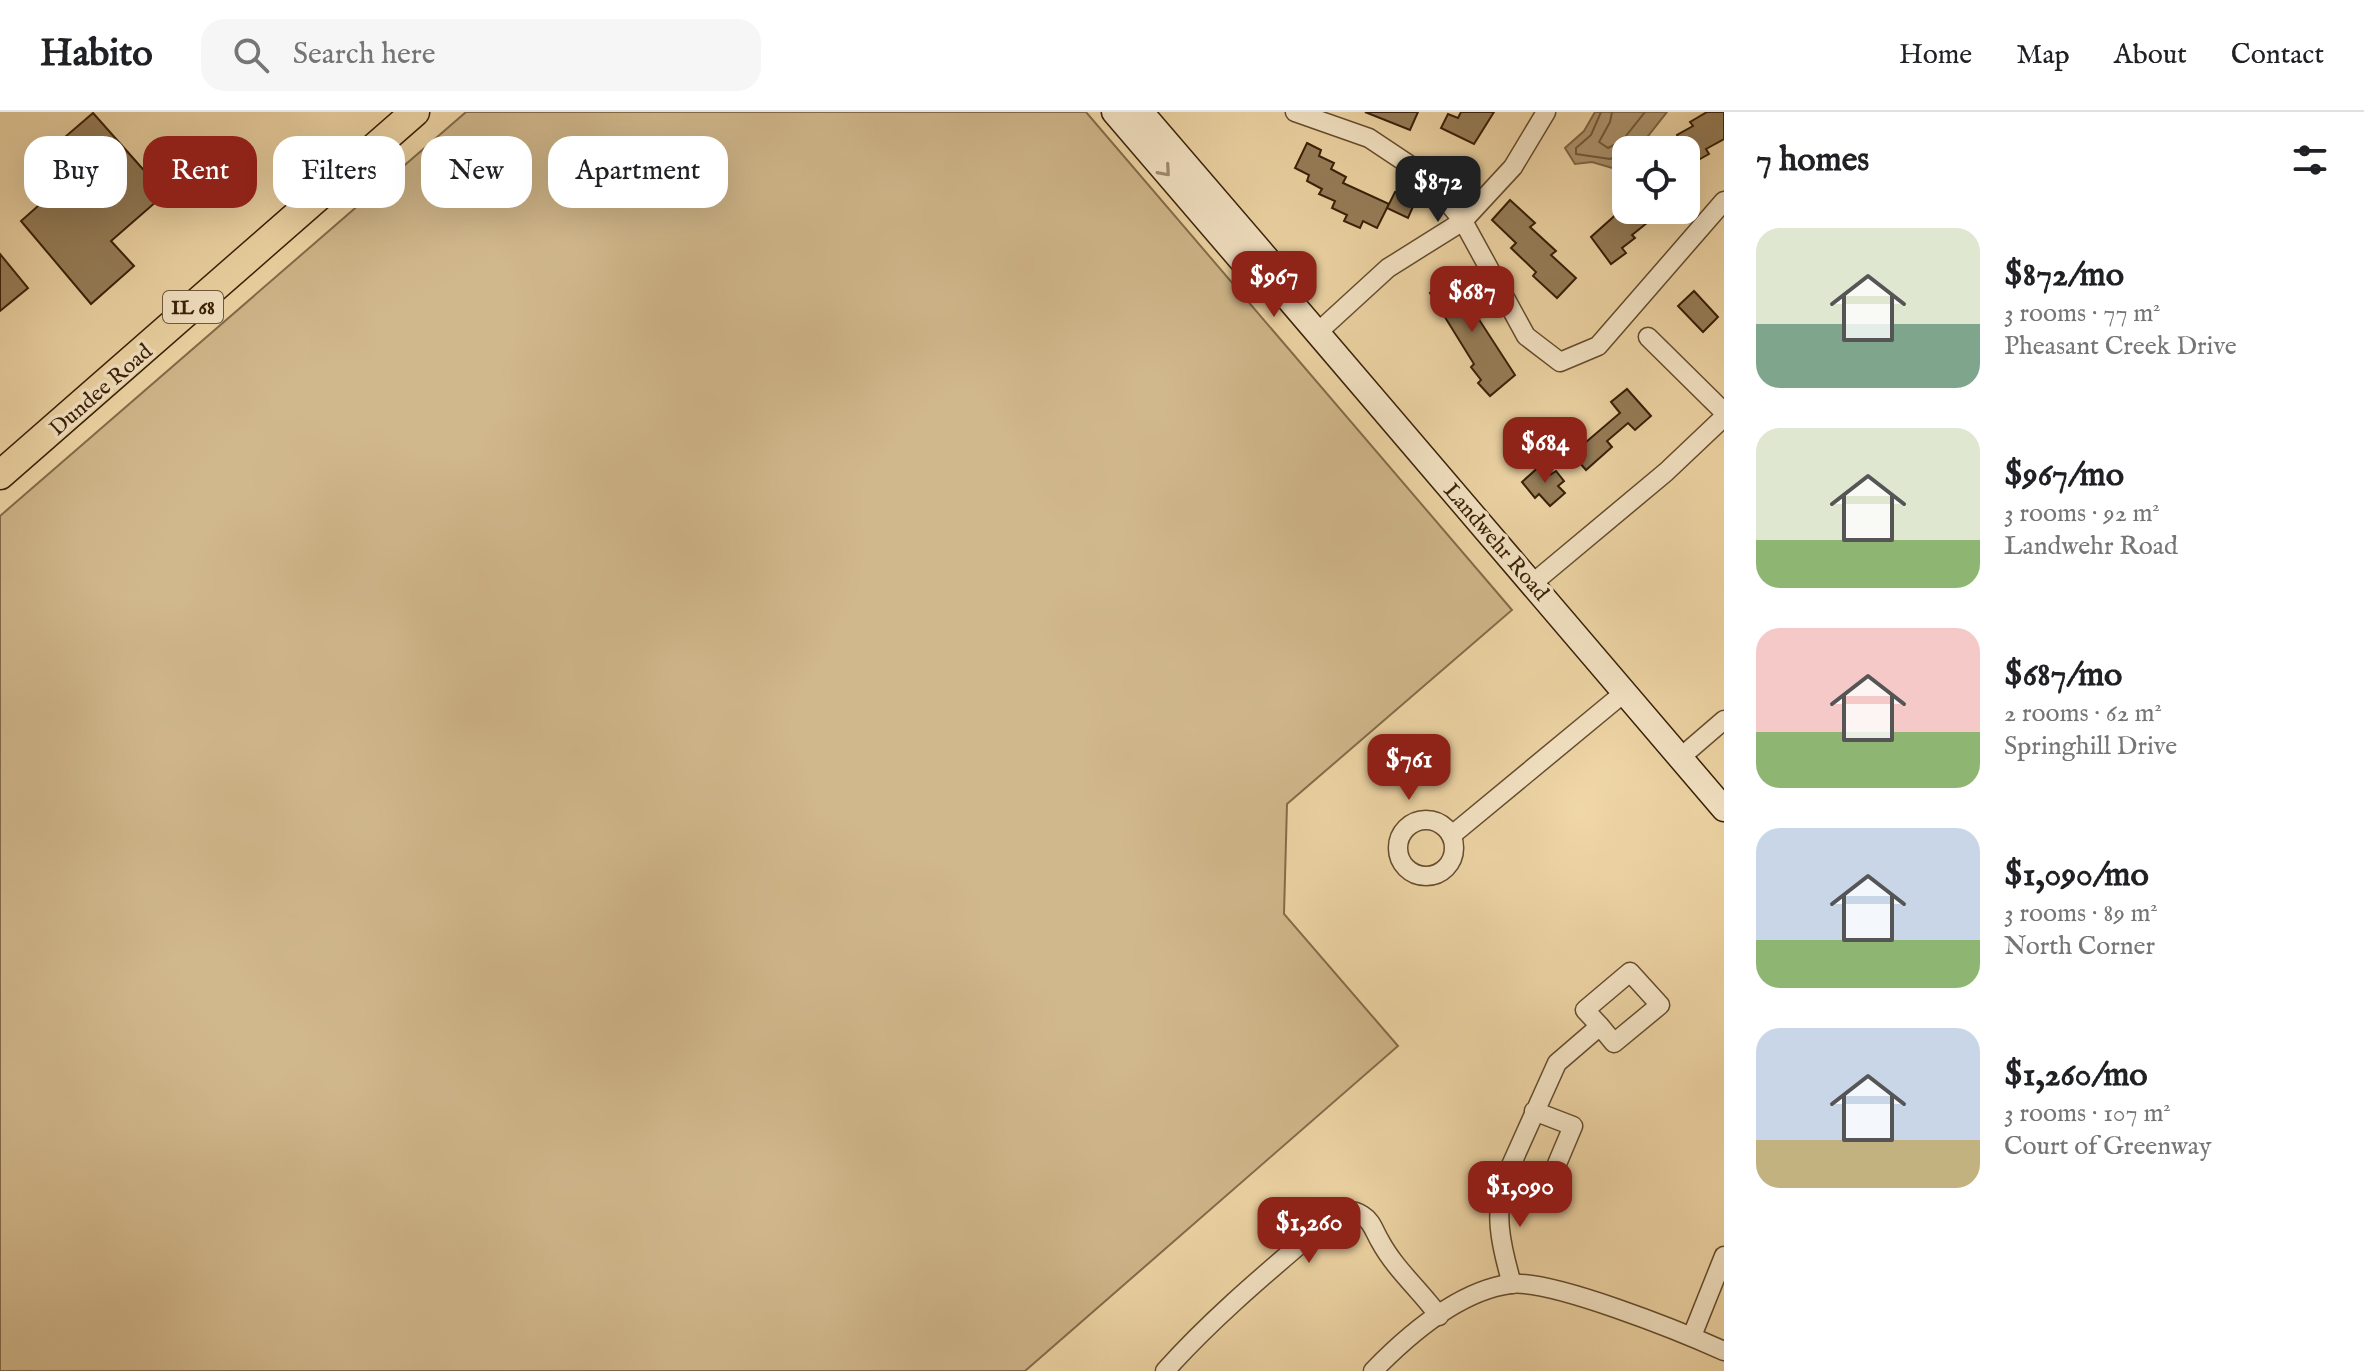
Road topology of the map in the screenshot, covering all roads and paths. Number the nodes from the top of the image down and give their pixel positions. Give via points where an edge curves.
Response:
1 (415, 112) edge
2 (1114, 112) edge
3 (1141, 112) edge
4 (1295, 112) edge
5 (1546, 112) edge
6 (1724, 201) edge
7 (1463, 221) junction
8 (1268, 275) junction
9 (1317, 333) junction
10 (1648, 337) dead end
11 (1724, 415) edge
12 (0, 475) edge
13 (1533, 583) junction
14 (1625, 692) junction
15 (1724, 720) edge
16 (1681, 757) junction
17 (1724, 809) edge
18 (1452, 835) dead end
19 (1600, 1026) dead end
20 (1534, 1111) junction
21 (1508, 1172) junction
22 (1724, 1256) edge
23 (1512, 1284) junction
24 (1439, 1316) junction
25 (1692, 1336) junction
26 (1724, 1351) edge
27 (1165, 1371) edge
28 (1373, 1371) edge

1 - 12 main road, Dundee Road / IL 68
2 -> 8 main road, Landwehr Road via 1253,274
3 - 8 main road, Landwehr Road via 1269,261
4 - 7 street via 1369,138 1426,176
5 - 7 street via 1513,167
6 - 7 street via 1598,346 1560,362 1526,336
7 - 9 street via 1388,268
8 - 9 main road, Landwehr Road
9 - 13 main road, Landwehr Road
10 - 11 street
11 - 13 street via 1666,472
13 - 14 main road, Landwehr Road
14 - 16 main road, Landwehr Road
14 - 18 street
15 - 16 street
16 - 17 main road, Landwehr Road
19 - 20 street via 1557,1063
20 - 21 street
20 - 21 street via 1573,1126 1552,1177 1546,1190
21 - 23 street via 1499,1213 1500,1244
22 - 25 street
23 - 24 street via 1473,1294
23 - 25 street via 1558,1291
24 - 27 street via 1392,1263 1370,1222 1346,1210 1202,1331
24 - 28 street
25 - 26 street

